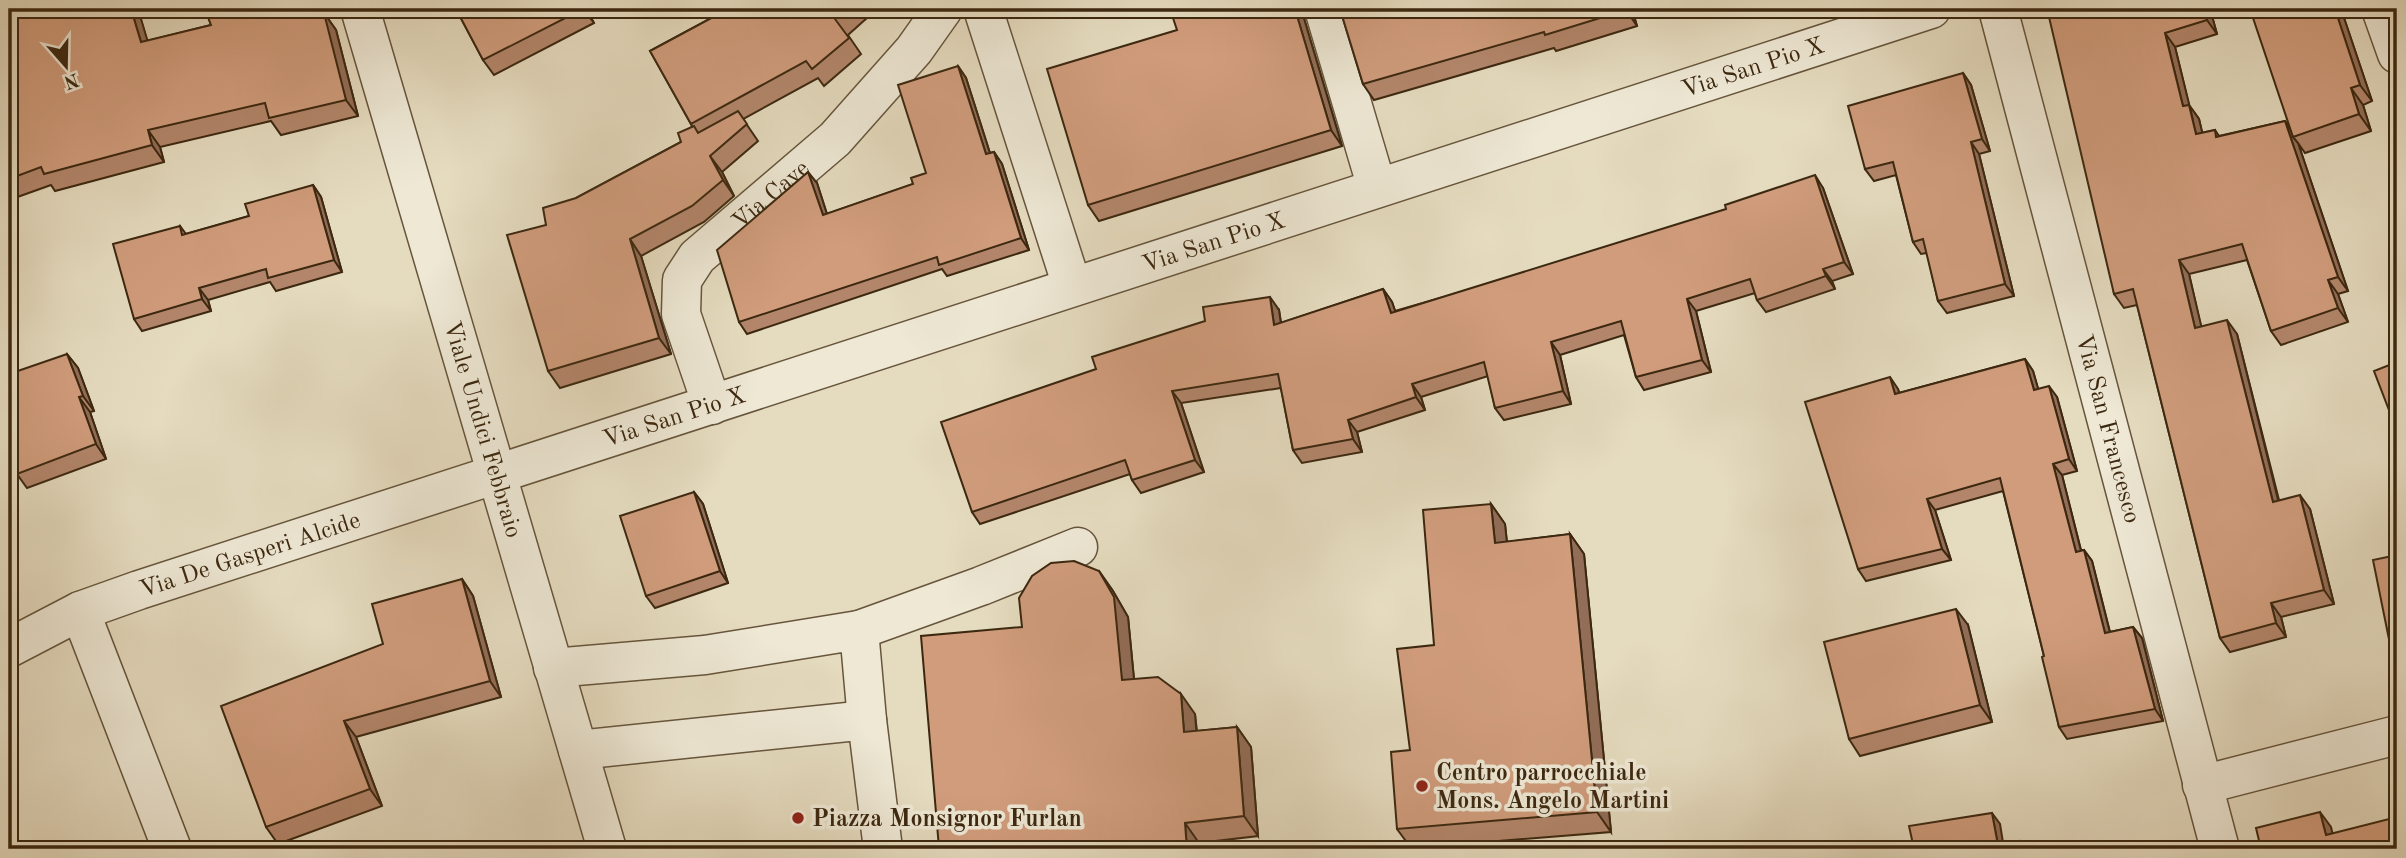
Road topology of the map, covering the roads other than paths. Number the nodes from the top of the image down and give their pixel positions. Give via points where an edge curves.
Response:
1 (360, 9) edge
2 (943, 9) edge
3 (983, 9) edge
4 (1324, 9) edge
5 (1931, 9) edge
6 (1998, 9) edge
7 (2382, 9) edge
8 (2397, 54) edge
9 (1377, 188) junction
10 (1072, 286) junction
11 (712, 405) junction
12 (496, 473) junction
13 (1078, 547) dead end
14 (80, 611) junction
15 (859, 630) junction
16 (9, 648) edge
17 (553, 668) junction
18 (867, 720) junction
19 (2397, 735) edge
20 (578, 750) junction
21 (2202, 785) junction
22 (172, 849) edge
23 (607, 849) edge
24 (883, 849) edge
25 (2220, 849) edge

1 - 12 street, Viale Undici Febbraio
2 - 11 street, Via Cave via 914,50 835,139 697,257 682,281 681,314
3 - 10 street
4 - 9 street
5 - 9 street, Via San Pio X
6 - 21 street, Via San Francesco
7 - 8 street
9 - 10 street, Via San Pio X
10 - 11 street, Via San Pio X
11 - 12 street, Via San Pio X
12 - 14 street, Via De Gasperi Alcide
12 - 17 street, Viale Undici Febbraio
13 - 15 street
14 - 16 street, Via De Gasperi Alcide
14 - 22 street
15 - 17 street via 705,654
15 - 18 street
17 - 20 street, Viale Undici Febbraio
18 - 20 street
18 - 24 street
19 - 21 street
20 - 23 street, Viale Undici Febbraio
21 - 25 street, Via San Francesco

